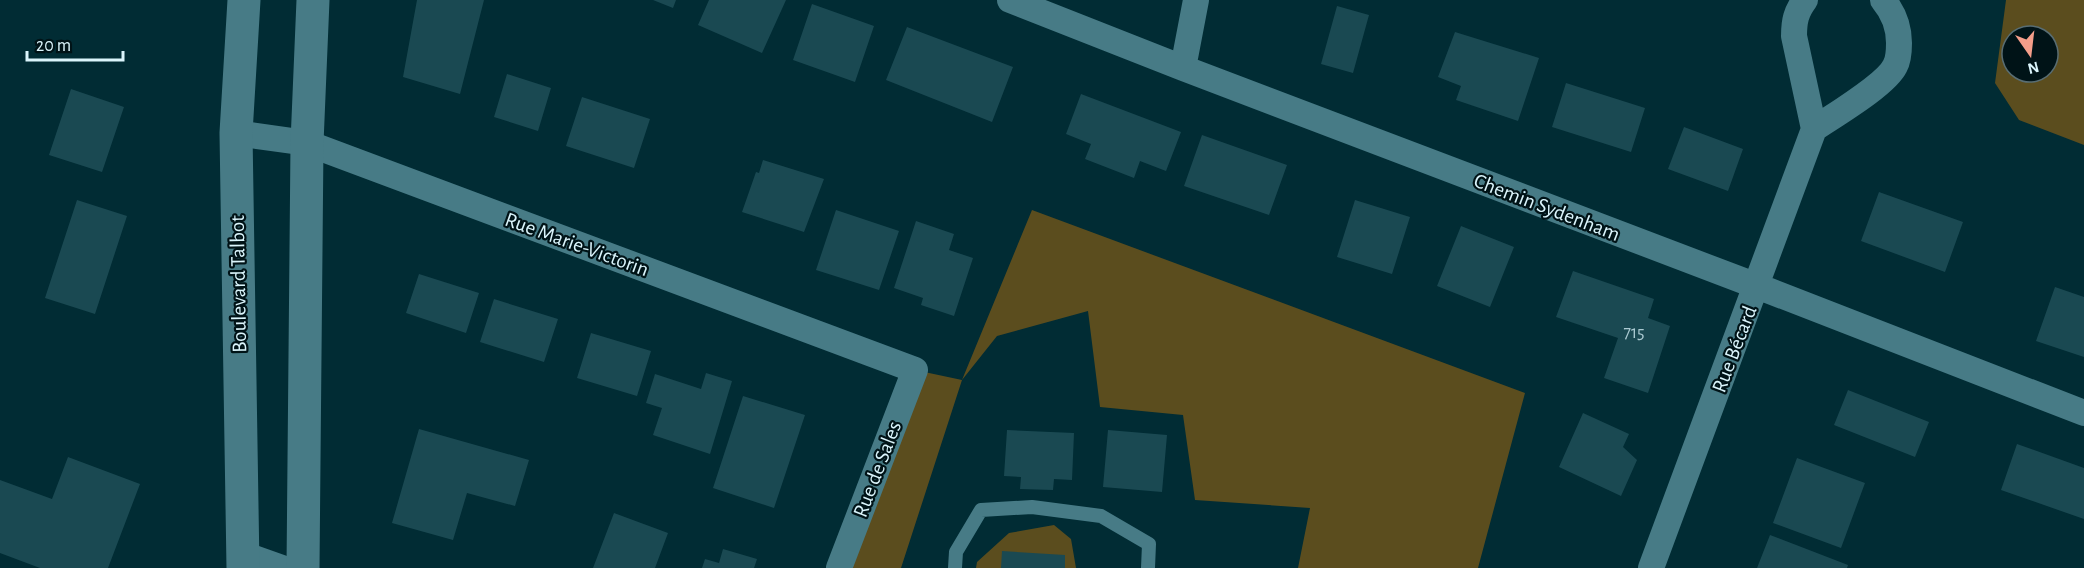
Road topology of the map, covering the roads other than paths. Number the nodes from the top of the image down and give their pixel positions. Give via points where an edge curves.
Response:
1 (244, 0) edge
2 (314, 0) edge
3 (1010, 0) edge
4 (1196, 0) edge
5 (1806, 0) edge
6 (1883, 0) edge
7 (1183, 68) junction
8 (1814, 129) junction
9 (236, 133) junction
10 (307, 143) junction
11 (1757, 286) junction
12 (915, 370) joint
13 (2084, 413) edge
14 (243, 561) edge
15 (282, 568) edge
16 (303, 568) edge
17 (839, 568) edge
18 (956, 568) edge
19 (1148, 568) edge
20 (1651, 568) edge

1 - 9 main road, Boulevard Talbot
2 - 10 main road
3 - 7 street, Chemin Sydenham
4 - 7 street
5 - 8 street via 1798,10 1794,36
6 - 8 street via 1897,21 1896,65 1888,77
7 - 11 street, Chemin Sydenham
8 - 11 street, Rue Bécard
9 - 10 street, Rue Marie-Victorin
9 - 14 main road, Boulevard Talbot
10 - 12 street, Rue Marie-Victorin
10 - 16 main road
11 - 13 street, Chemin Sydenham
11 - 20 street, Rue Bécard
12 - 17 street, Rue de Sales
14 - 15 street
18 - 19 lane via 956,552 981,510 1032,507 1101,516 1149,544

